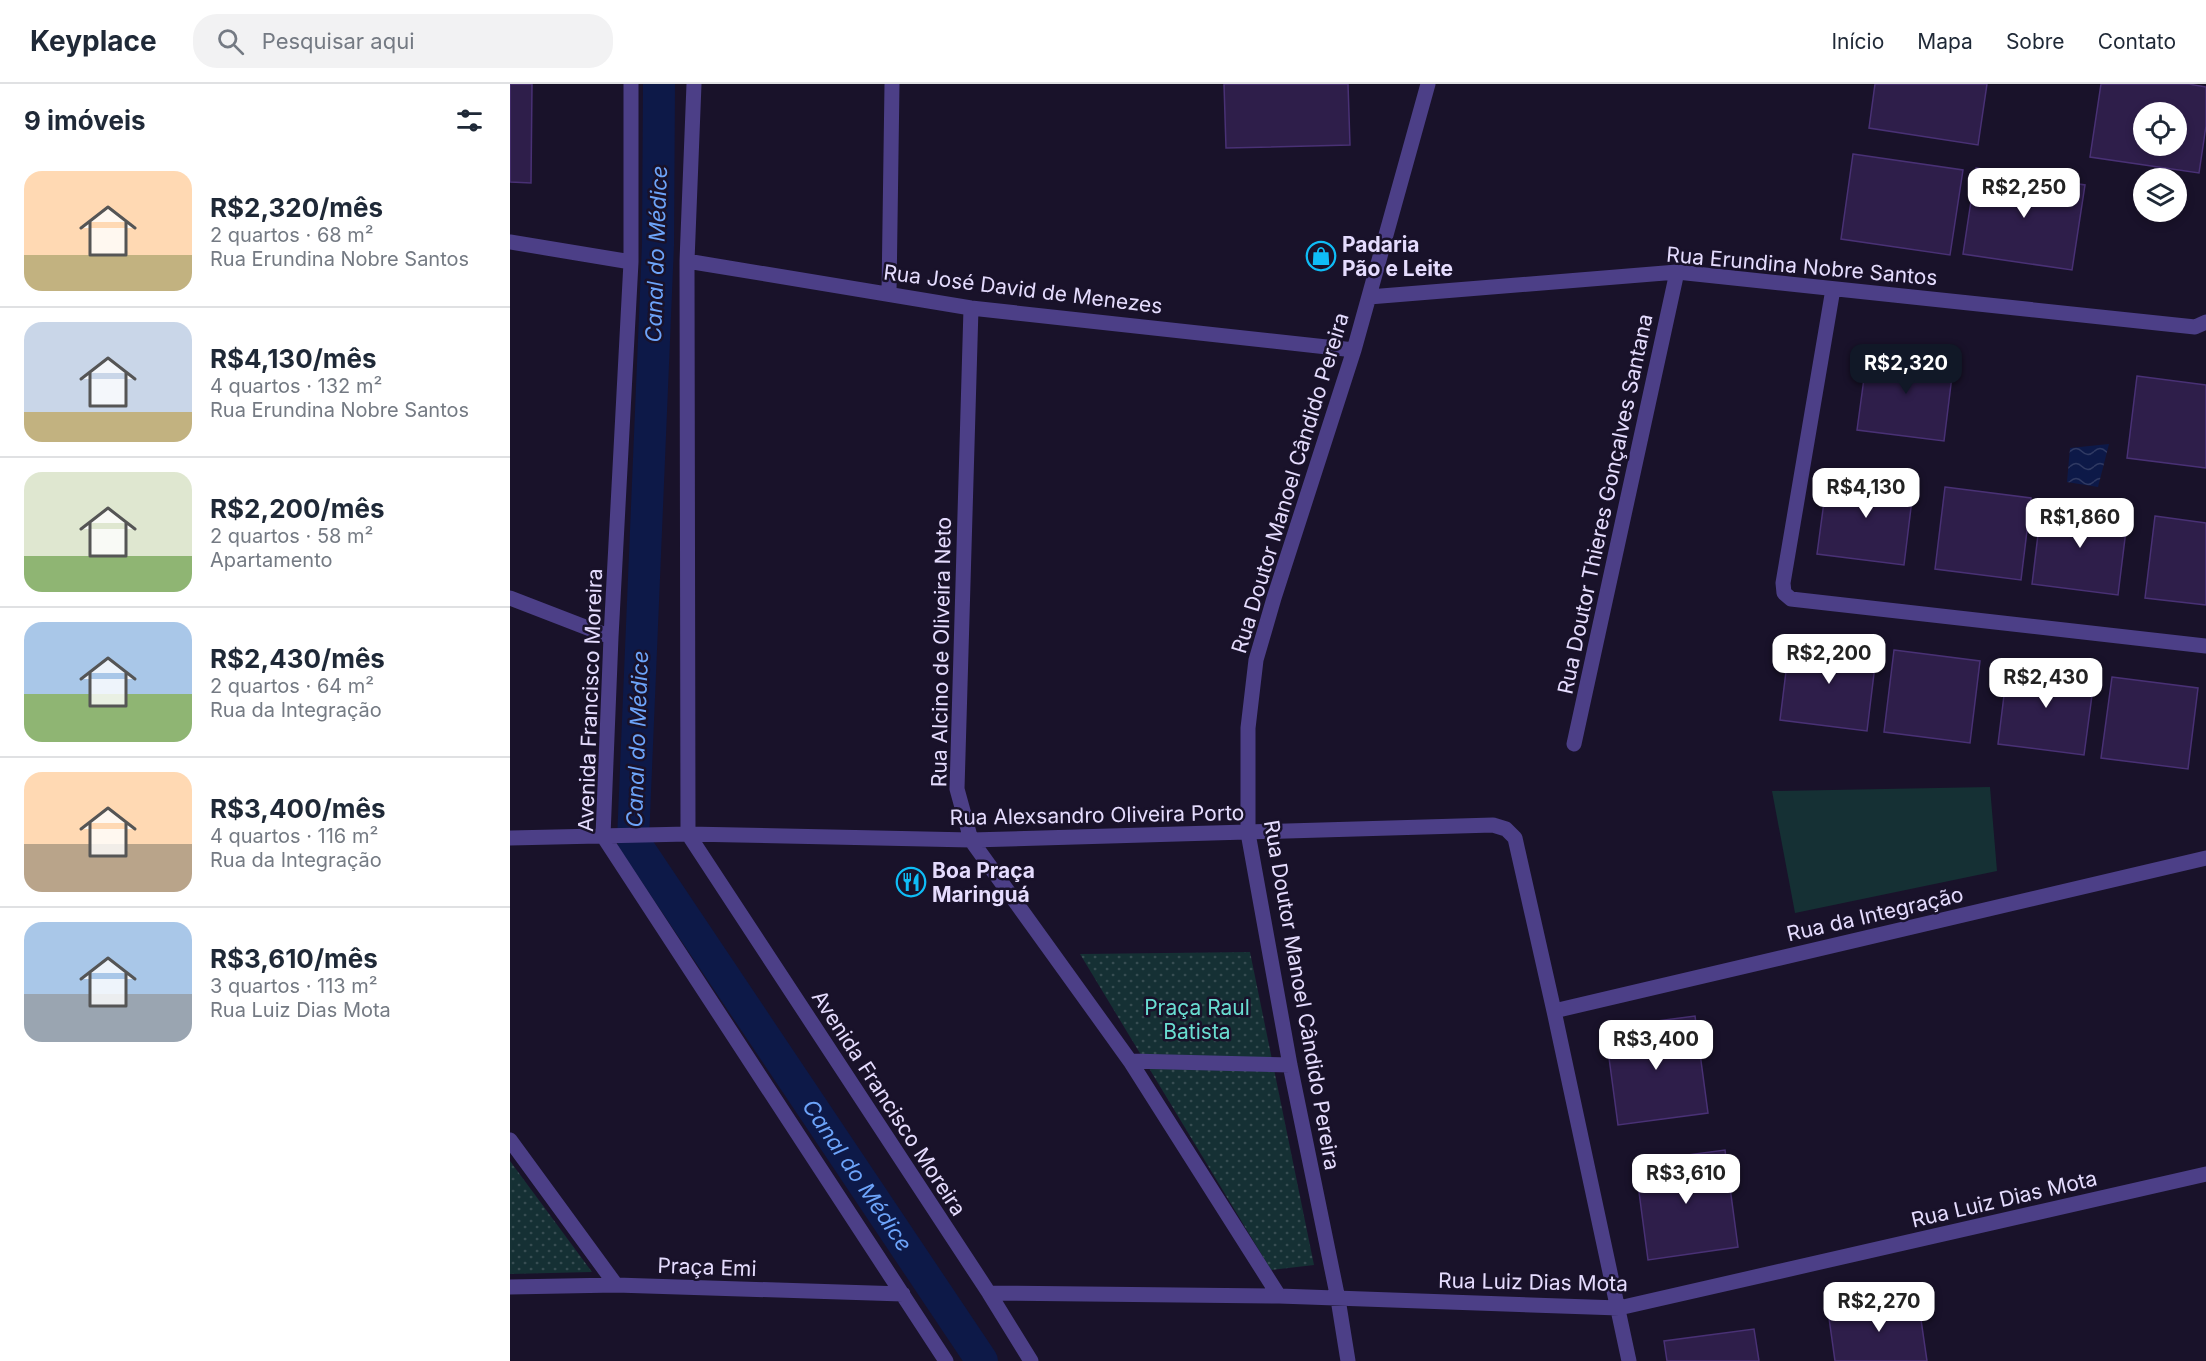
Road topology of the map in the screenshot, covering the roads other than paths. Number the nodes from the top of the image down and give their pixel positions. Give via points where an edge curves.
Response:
1 (631, 84) edge
2 (694, 84) edge
3 (892, 84) edge
4 (1428, 84) edge
5 (510, 242) edge
6 (631, 261) junction
7 (687, 261) junction
8 (1677, 272) junction
9 (1833, 289) junction
10 (889, 293) junction
11 (1369, 297) junction
12 (971, 308) junction
13 (2201, 324) edge
14 (1354, 350) junction
15 (510, 598) edge
16 (611, 637) junction
17 (2206, 646) edge
18 (1574, 744) dead end
19 (1248, 833) junction
20 (684, 834) junction
21 (606, 836) junction
22 (510, 837) edge
23 (971, 840) junction
24 (2206, 858) edge
25 (1554, 1011) junction
26 (1130, 1061) junction
27 (1290, 1065) junction
28 (510, 1140) edge
29 (2206, 1174) edge
30 (616, 1285) junction
31 (510, 1287) edge
32 (989, 1293) junction
33 (903, 1294) junction
34 (1279, 1296) junction
35 (1338, 1299) junction
36 (1619, 1308) junction
37 (946, 1361) edge
38 (1031, 1361) edge
39 (1348, 1361) edge
40 (1629, 1361) edge

1 - 6 street, Avenida Francisco Moreira
2 - 7 street
3 - 10 street
4 - 11 street, Rua Doutor Manoel Cândido Pereira
5 - 6 street
6 - 16 street, Avenida Francisco Moreira
7 - 10 street, Rua José David de Menezes
7 - 20 street
8 - 9 street, Rua Erundina Nobre Santos
8 - 11 street, Rua Erundina Nobre Santos
8 - 18 street, Rua Doutor Thieres Gonçalves Santana
9 - 13 street, Rua Erundina Nobre Santos
9 - 17 street via 1783,583 1791,599
10 - 12 street, Rua José David de Menezes
11 - 14 street, Rua Doutor Manoel Cândido Pereira
12 - 14 street, Rua José David de Menezes
12 - 23 street, Rua Alcino de Oliveira Neto via 957,789
14 - 19 street, Rua Doutor Manoel Cândido Pereira via 1256,660 1248,728
15 - 16 street
16 - 21 street, Avenida Francisco Moreira
19 - 23 street, Rua Alexsandro Oliveira Porto
19 - 25 street, Rua Alexsandro Oliveira Porto via 1493,825 1506,829 1515,838
19 - 27 street, Rua Doutor Manoel Cândido Pereira
20 - 21 street, Rua Alexsandro Oliveira Porto
20 - 23 street, Rua Alexsandro Oliveira Porto
20 - 32 street, Avenida Francisco Moreira
21 - 22 street, Rua Alexsandro Oliveira Porto
21 - 33 street, Avenida Francisco Moreira
23 - 26 street, Rua Alcino de Oliveira Neto
24 - 25 street, Rua da Integração
25 - 36 street
26 - 27 street
26 - 34 street, Rua Alcino de Oliveira Neto
27 - 35 street, Rua Doutor Manoel Cândido Pereira
28 - 30 street
29 - 36 street, Rua Luiz Dias Mota
30 - 31 street, Praça Emi
30 - 33 street, Praça Emi
32 - 34 street, Rua Luiz Dias Mota
32 - 38 street, Avenida Francisco Moreira
33 - 37 street, Avenida Francisco Moreira
34 - 35 street, Rua Luiz Dias Mota
35 - 36 street, Rua Luiz Dias Mota
35 - 39 street, Rua Doutor Manoel Cândido Pereira
36 - 40 street

